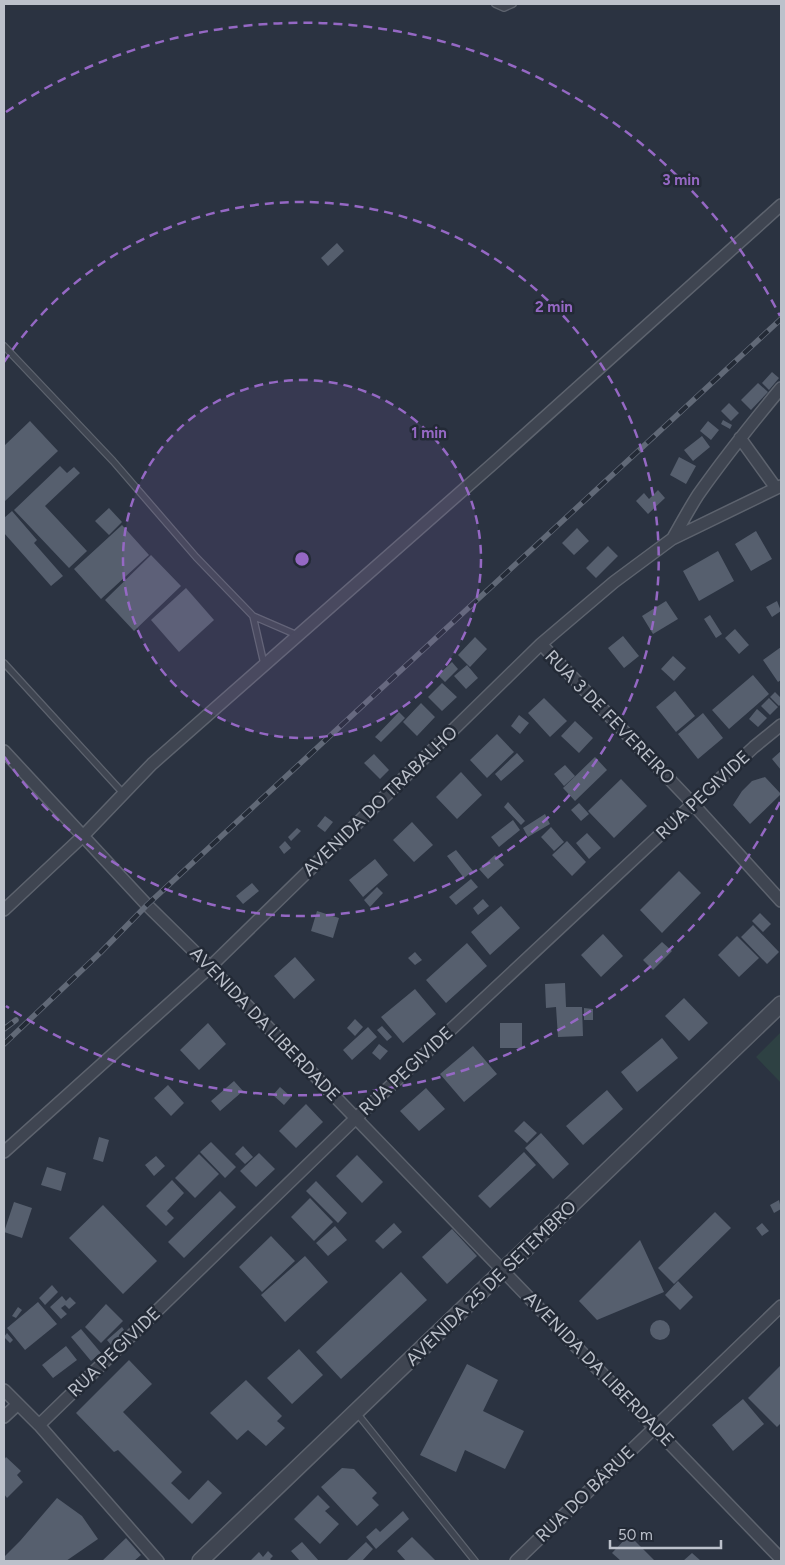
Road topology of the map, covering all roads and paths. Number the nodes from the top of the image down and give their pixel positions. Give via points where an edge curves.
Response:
1 (495, 4) edge
2 (513, 4) edge
3 (781, 205) edge
4 (4, 346) edge
5 (781, 388) edge
6 (740, 438) junction
7 (779, 487) edge
8 (672, 539) junction
9 (253, 616) junction
10 (297, 634) junction
11 (541, 644) junction
12 (4, 663) edge
13 (264, 664) junction
14 (781, 725) edge
15 (4, 751) edge
16 (123, 793) junction
17 (693, 804) junction
18 (83, 836) junction
19 (781, 901) edge
20 (4, 910) edge
21 (210, 966) junction
22 (781, 1004) edge
23 (356, 1118) junction
24 (4, 1152) edge
25 (504, 1270) junction
26 (781, 1306) edge
27 (4, 1390) edge
28 (18, 1404) junction
29 (356, 1412) junction
30 (4, 1417) edge
31 (39, 1425) junction
32 (655, 1427) junction
33 (781, 1559) edge
34 (158, 1561) edge
35 (200, 1561) edge
36 (474, 1561) edge
37 (516, 1561) edge

1 - 2 lane via 504,8
3 - 10 street via 496,461
4 - 9 lane
5 - 6 street
6 - 7 street
6 - 8 street via 697,497
7 - 8 street, AVENIDA DO TRABALHO
8 - 11 street, AVENIDA DO TRABALHO via 614,582
9 - 10 lane
9 - 13 lane
10 - 13 street
11 - 17 street, RUA 3 DE FEVEREIRO
11 - 21 street, AVENIDA DO TRABALHO
12 - 16 lane
13 - 16 street
14 - 17 street, RUA PEGIVIDE
15 - 18 street, AVENIDA DA LIBERDADE
16 - 18 street
17 - 19 street, RUA 3 DE FEVEREIRO
17 - 23 street, RUA PEGIVIDE
18 - 20 street
18 - 21 street, AVENIDA DA LIBERDADE
21 - 23 street, AVENIDA DA LIBERDADE
21 - 24 street, AVENIDA DO TRABALHO
22 - 25 street, AVENIDA 25 DE SETEMBRO
23 - 25 street, AVENIDA DA LIBERDADE
23 - 31 street, RUA PEGIVIDE
25 - 29 street, AVENIDA 25 DE SETEMBRO
25 - 32 street, AVENIDA DA LIBERDADE
26 - 32 street, RUA DO BÁRUE
27 - 28 street
28 - 30 street
28 - 31 street
29 - 35 street, AVENIDA 25 DE SETEMBRO
29 - 36 lane
31 - 34 street
32 - 33 street, AVENIDA DA LIBERDADE
32 - 37 street, RUA DO BÁRUE

